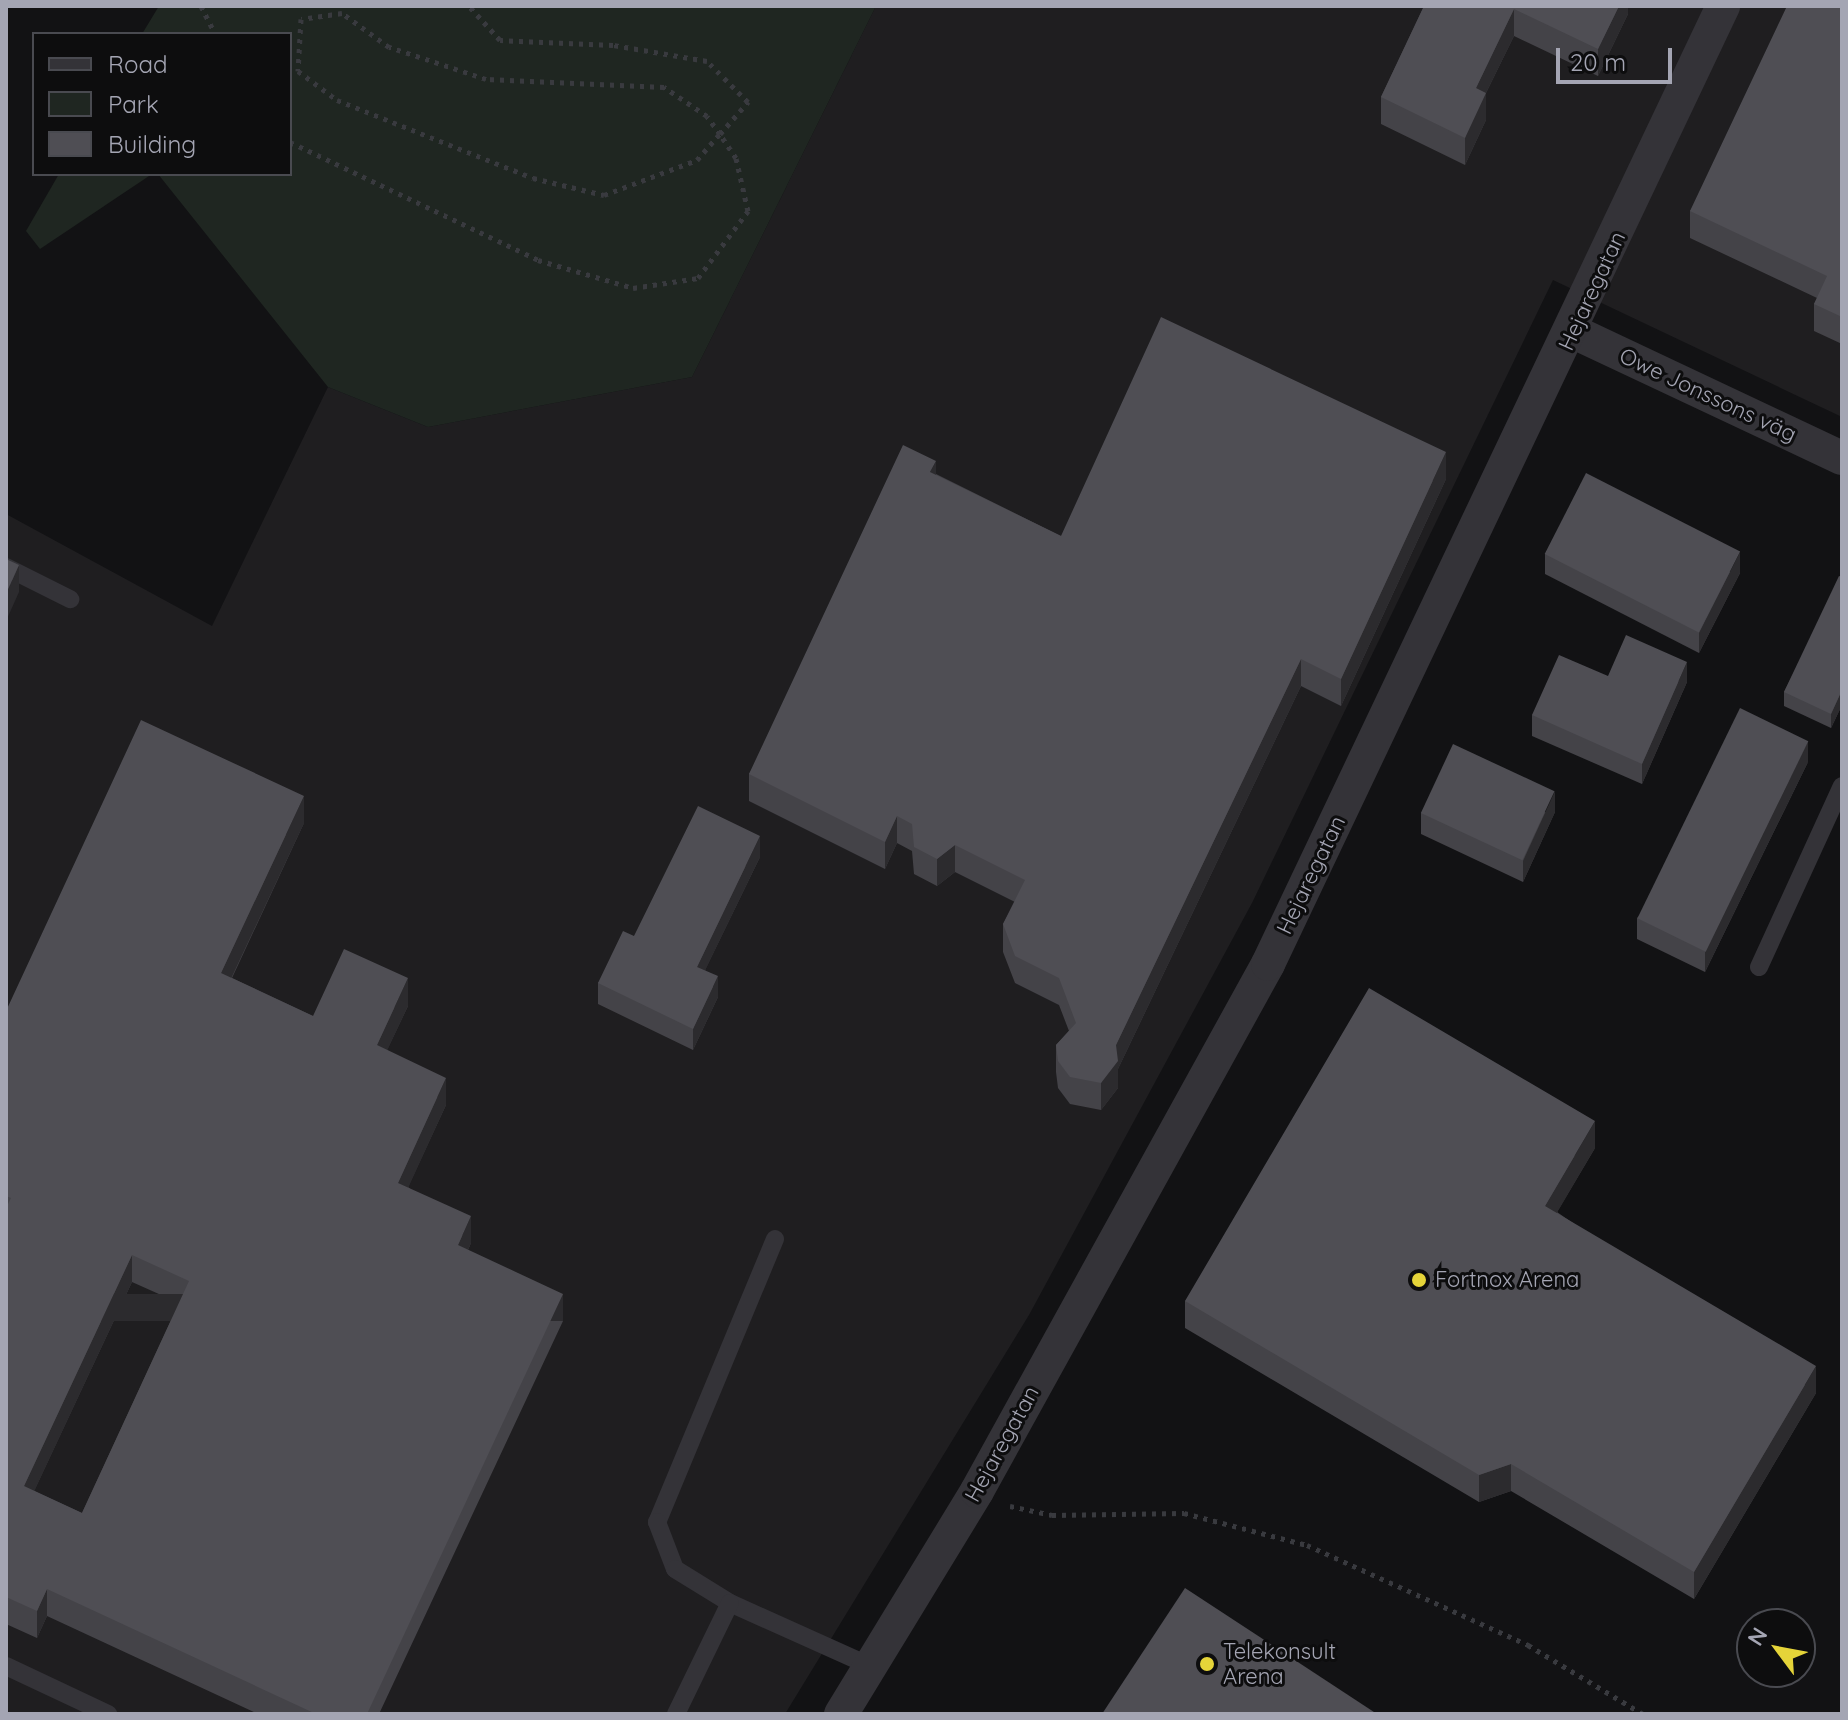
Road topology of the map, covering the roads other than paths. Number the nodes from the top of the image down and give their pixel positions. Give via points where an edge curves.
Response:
1 (1723, 6) edge
2 (1574, 332) junction
3 (1842, 458) edge
4 (6, 567) edge
5 (70, 599) dead end
6 (1842, 786) edge
7 (1759, 967) dead end
8 (775, 1239) dead end
9 (730, 1603) junction
10 (6, 1666) edge
11 (870, 1666) junction
12 (108, 1714) edge
13 (676, 1714) edge
14 (841, 1714) edge

1 - 2 street, Hejaregatan
2 - 3 street, Owe Jonssons väg
2 - 11 street, Hejaregatan via 1268,964 977,1491
4 - 5 lane
6 - 7 lane
8 - 9 lane via 657,1522 675,1569
9 - 11 lane
9 - 13 lane
10 - 12 lane
11 - 14 street, Hejaregatan

